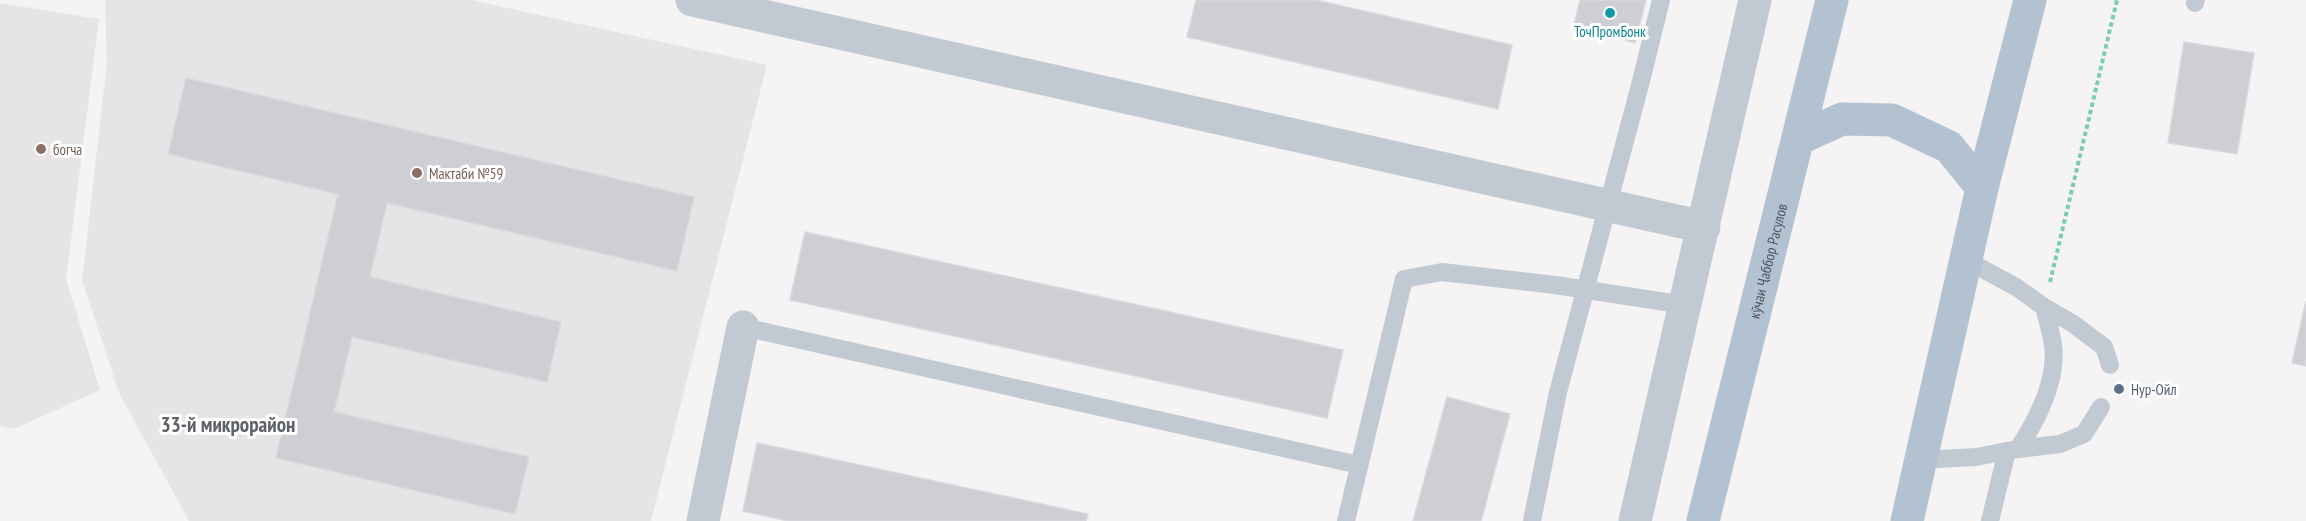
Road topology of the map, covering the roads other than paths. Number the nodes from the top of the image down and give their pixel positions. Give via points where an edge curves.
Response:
1 (693, 0) edge
2 (1661, 0) edge
3 (1755, 0) edge
4 (1832, 0) edge
5 (2030, 0) edge
6 (1798, 140) junction
7 (1982, 189) junction
8 (1608, 206) junction
9 (1704, 227) junction
10 (1966, 260) junction
11 (1585, 290) junction
12 (1685, 305) junction
13 (2044, 307) junction
14 (743, 327) joint
15 (2110, 365) dead end
16 (2101, 406) dead end
17 (2012, 450) junction
18 (1921, 460) junction
19 (1359, 465) junction
20 (1702, 520) edge
21 (703, 521) edge
22 (1346, 521) edge
23 (1532, 521) edge
24 (1635, 521) edge
25 (1907, 521) edge
26 (1990, 521) edge

1 - 8 street
2 - 8 lane
3 - 9 street
4 - 6 main road, кӯчаи Ҷаббор Расулов
5 - 7 main road
6 - 7 main road via 1842,119 1892,120 1949,147
6 - 20 main road, кӯчаи Ҷаббор Расулов
7 - 10 main road
8 - 9 street
8 - 11 lane
9 - 12 street
10 - 13 lane
10 - 18 main road
11 - 12 lane
11 - 19 lane via 1442,272 1404,279
11 - 23 lane via 1558,392
12 - 24 street
13 - 15 lane via 2104,347
13 - 17 lane via 2053,346 2049,382 2034,424
14 - 19 lane
14 - 21 street
16 - 17 lane via 2084,434 2060,444
17 - 18 lane via 1976,457
17 - 26 lane
18 - 25 main road
19 - 22 lane

